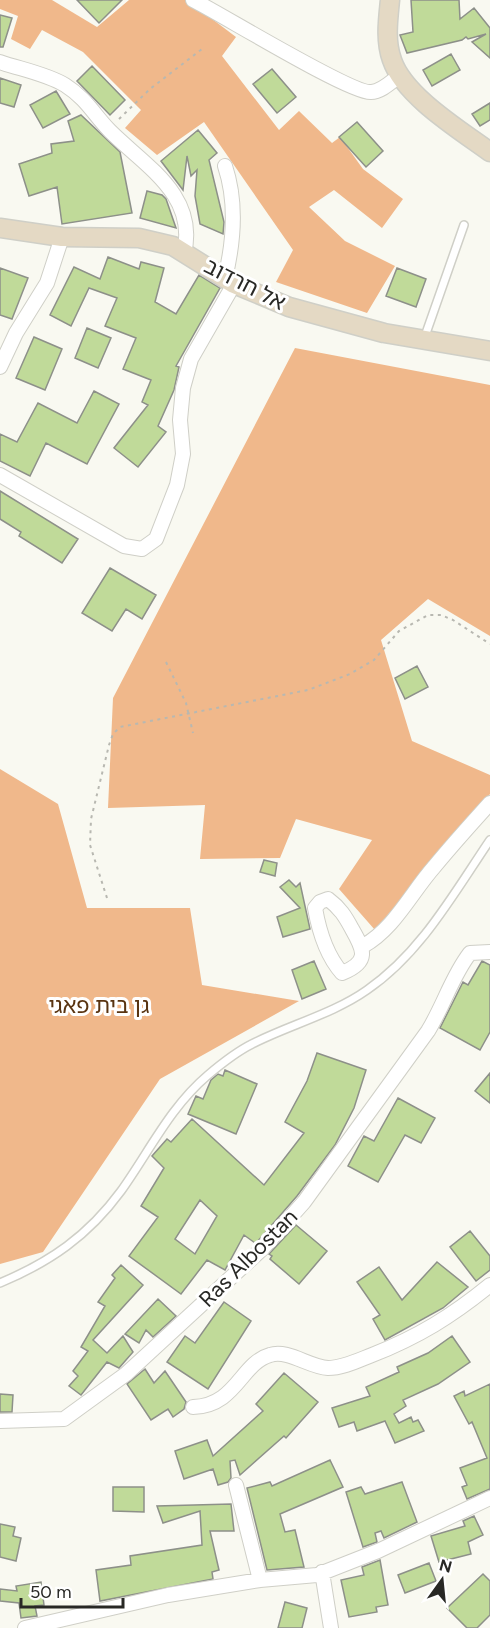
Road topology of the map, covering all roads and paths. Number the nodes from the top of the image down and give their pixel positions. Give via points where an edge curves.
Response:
1 (193, 0) edge
2 (390, 0) edge
3 (202, 48) dead end
4 (0, 62) edge
5 (399, 76) junction
6 (108, 129) junction
7 (490, 152) edge
8 (225, 166) dead end
9 (464, 225) dead end
10 (0, 228) edge
11 (62, 237) junction
12 (184, 252) junction
13 (229, 281) junction
14 (423, 341) junction
15 (490, 351) edge
16 (0, 367) edge
17 (0, 475) edge
18 (490, 644) edge
19 (166, 663) dead end
20 (189, 714) junction
21 (193, 733) dead end
22 (490, 803) edge
23 (490, 840) edge
24 (107, 898) dead end
25 (363, 946) junction
26 (490, 952) edge
27 (0, 1283) edge
28 (490, 1285) edge
29 (193, 1407) dead end
30 (0, 1421) edge
31 (236, 1485) dead end
32 (490, 1498) edge
33 (322, 1572) junction
34 (260, 1580) junction
35 (24, 1628) edge
36 (332, 1628) edge

1 - 5 street via 366,92 379,90
2 - 5 street via 388,39
3 - 6 path
4 - 6 street via 64,85 93,107
5 - 7 street
6 - 12 street via 164,181 179,201 188,235
8 - 13 street via 233,218
9 - 14 lane
10 - 11 street, אל חרדוב
11 - 12 street, אל חרדוב via 139,238
11 - 16 street via 47,283
12 - 13 street, אל חרדוב
13 - 14 street, אל חרדוב via 289,308
13 - 17 street via 191,359 183,388 183,454 177,485 156,539 142,549 124,546
14 - 15 street, אל חרדוב
18 - 20 path via 453,620 428,615 399,631 374,660 350,674 308,690
19 - 20 path
20 - 21 path
20 - 24 path via 129,724 113,734 91,819 90,845
22 - 25 street via 433,867 389,925
23 - 27 lane via 437,920 409,954 367,990 251,1044 206,1077 166,1122 121,1192 90,1227 39,1266
25 - 25 street via 341,908 328,899 320,902 315,908 318,924 332,962 342,973 355,968
26 - 30 street, Ras Albostan via 471,952 457,969 444,1005 428,1030 304,1202 263,1248 126,1374 64,1419
28 - 29 street via 411,1340 338,1367 317,1366 271,1354 261,1359 218,1402
31 - 34 street
32 - 33 street via 378,1551
33 - 34 street
33 - 36 street
34 - 35 street via 168,1595

